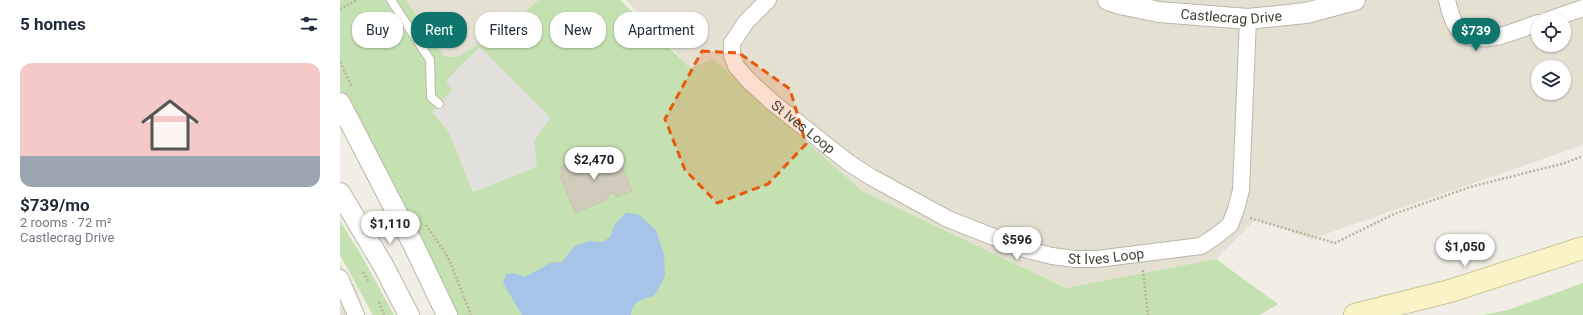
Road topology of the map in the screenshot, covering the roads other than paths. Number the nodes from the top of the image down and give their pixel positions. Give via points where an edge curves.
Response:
1 (391, 0) edge
2 (768, 0) edge
3 (1108, 0) edge
4 (1355, 0) edge
5 (1447, 0) edge
6 (1583, 8) edge
7 (1571, 12) edge
8 (1248, 19) junction
9 (1531, 25) edge
10 (340, 103) edge
11 (439, 104) dead end
12 (340, 193) edge
13 (1583, 248) edge
14 (340, 278) edge
15 (356, 315) edge
16 (409, 315) edge
17 (447, 315) edge
18 (1355, 315) edge

1 - 11 lane via 430,60 431,96
2 - 8 street, St Ives Loop via 746,22 732,43 732,55 736,66 772,102 849,163 948,219 1024,249 1075,259 1097,259 1201,246 1230,225 1241,190
3 - 8 street, Castlecrag Drive via 1159,12
4 - 8 street, Castlecrag Drive via 1306,13
5 - 9 street via 1455,24 1471,37 1491,38
6 - 7 street
10 - 17 street
12 - 16 street via 384,265
13 - 18 main road via 1450,291
14 - 15 street

